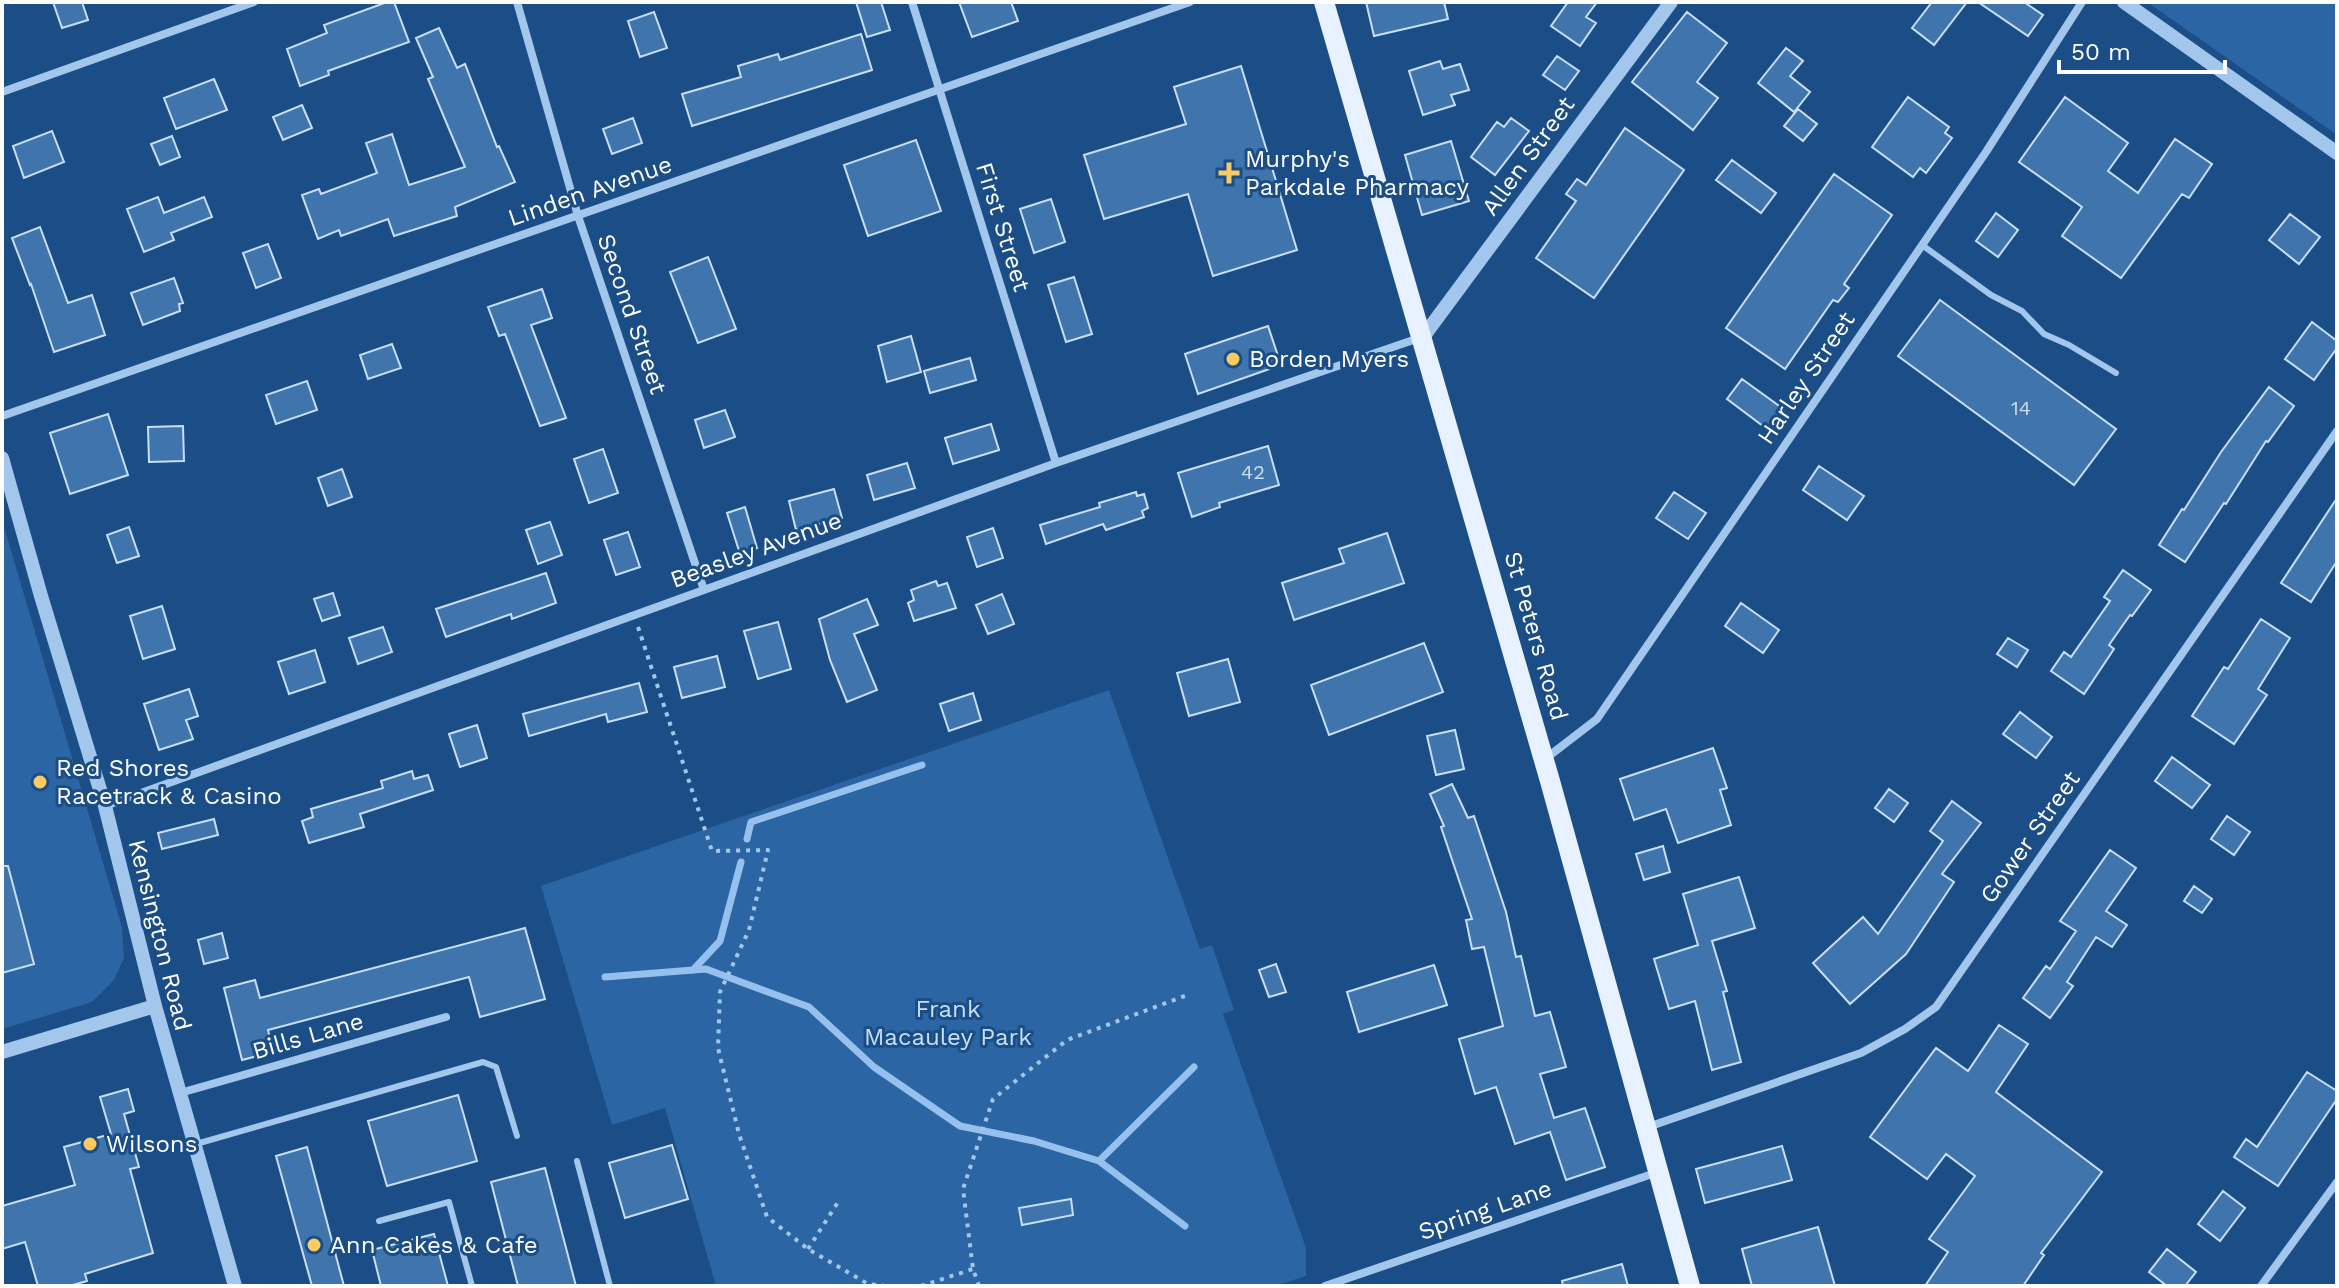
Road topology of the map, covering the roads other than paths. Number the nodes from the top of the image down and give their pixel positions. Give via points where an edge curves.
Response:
1 (254, 2) edge
2 (517, 2) edge
3 (912, 2) edge
4 (1190, 2) edge
5 (1324, 2) edge
6 (1671, 2) edge
7 (2082, 2) edge
8 (2124, 2) edge
9 (939, 90) junction
10 (2, 92) edge
11 (2337, 153) edge
12 (578, 216) junction
13 (1922, 245) junction
14 (1423, 337) junction
15 (2116, 373) dead end
16 (2, 416) edge
17 (2337, 431) edge
18 (2, 458) edge
19 (1056, 463) junction
20 (704, 590) junction
21 (1544, 760) junction
22 (105, 806) junction
23 (155, 1006) junction
24 (446, 1017) dead end
25 (2, 1052) edge
26 (180, 1093) junction
27 (1646, 1128) junction
28 (517, 1136) dead end
29 (194, 1145) junction
30 (577, 1161) dead end
31 (1659, 1172) junction
32 (2337, 1182) edge
33 (379, 1221) dead end
34 (235, 1286) edge
35 (472, 1286) edge
36 (610, 1286) edge
37 (1325, 1286) edge
38 (1690, 1286) edge
39 (2261, 1286) edge

1 - 10 street
2 - 12 street, Second Street
3 - 9 street, First Street
4 - 9 street, Linden Avenue
5 - 14 main road, St Peters Road
6 - 14 street, Allen Street
7 - 13 street, Harley Street
8 - 11 street
9 - 12 street, Linden Avenue
9 - 19 street, First Street
12 - 16 street, Linden Avenue
12 - 20 street, Second Street
13 - 15 lane via 2022,311 2044,334
13 - 21 street, Harley Street via 1597,719
14 - 19 street, Beasley Avenue
14 - 21 main road, St Peters Road
17 - 27 street, Gower Street via 1936,1007 1861,1053
18 - 22 street, Kensington Road
19 - 20 street, Beasley Avenue
20 - 22 street, Beasley Avenue
21 - 27 main road, St Peters Road
22 - 23 street, Kensington Road
23 - 25 street
23 - 26 street, Kensington Road
24 - 26 street, Bills Lane
26 - 29 street, Kensington Road
27 - 31 main road, St Peters Road
28 - 29 lane via 496,1067 483,1062
29 - 34 street, Kensington Road
30 - 36 lane
31 - 37 street, Spring Lane
31 - 38 main road, St Peters Road
32 - 39 street
33 - 35 lane via 449,1202

